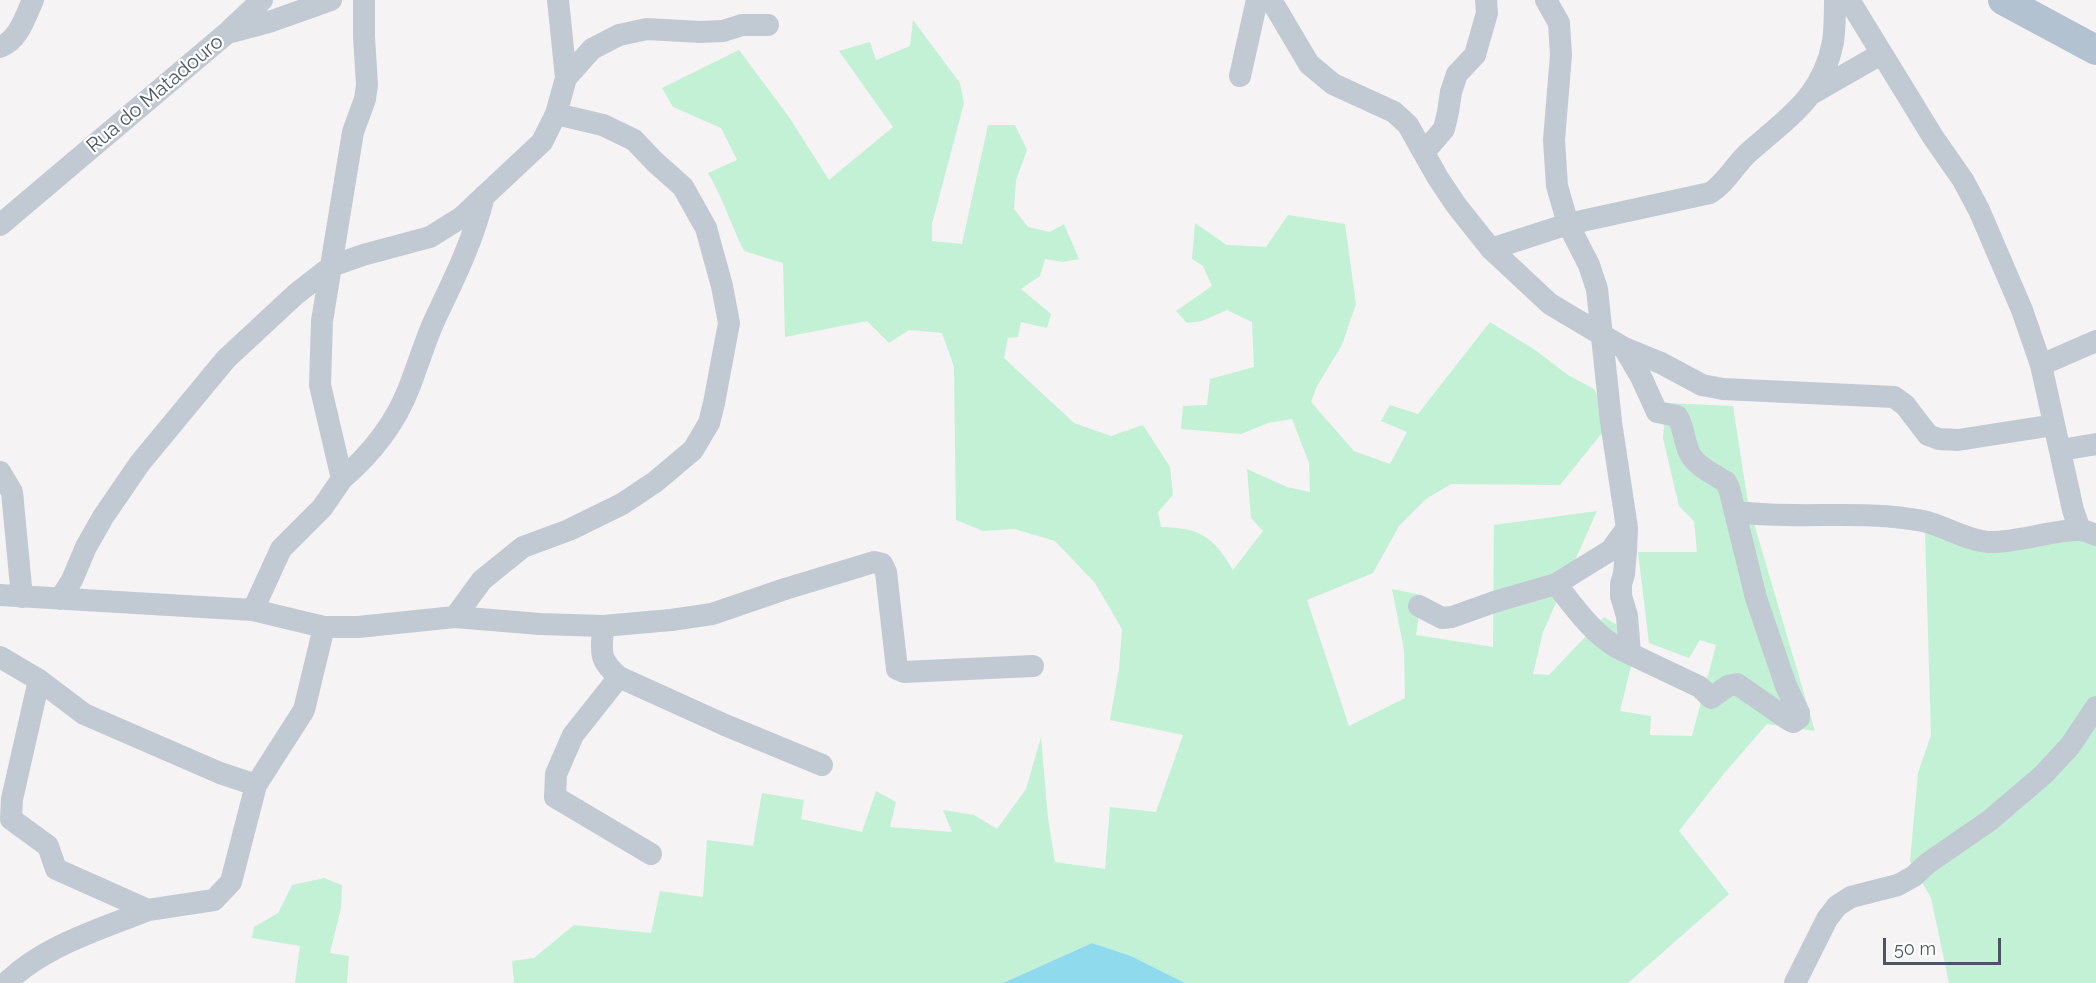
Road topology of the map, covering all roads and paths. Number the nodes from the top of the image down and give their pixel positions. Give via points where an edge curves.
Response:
1 (33, 0) edge
2 (262, 0) edge
3 (331, 0) edge
4 (364, 0) edge
5 (558, 0) edge
6 (1257, 0) edge
7 (1271, 0) edge
8 (1486, 0) edge
9 (1546, 0) edge
10 (1835, 0) edge
11 (1849, 0) edge
12 (2004, 0) edge
13 (768, 25) dead end
14 (227, 33) junction
15 (0, 47) edge
16 (2096, 50) edge
17 (1881, 54) junction
18 (1240, 76) dead end
19 (566, 78) junction
20 (1813, 93) junction
21 (556, 114) junction
22 (1425, 151) junction
23 (484, 195) junction
24 (1568, 224) junction
25 (0, 225) edge
26 (1491, 249) junction
27 (332, 266) junction
28 (1604, 336) junction
29 (2096, 341) edge
30 (1624, 348) junction
31 (2041, 365) junction
32 (2054, 425) junction
33 (2096, 444) edge
34 (2061, 450) junction
35 (0, 472) edge
36 (342, 479) junction
37 (1737, 512) junction
38 (1627, 528) junction
39 (2088, 533) edge
40 (1556, 584) junction
41 (11, 596) edge
42 (60, 599) junction
43 (1419, 606) dead end
44 (253, 610) junction
45 (455, 617) junction
46 (603, 626) junction
47 (324, 627) junction
48 (1630, 654) junction
49 (0, 657) edge
50 (1033, 666) dead end
51 (619, 677) junction
52 (39, 680) junction
53 (2096, 707) edge
54 (822, 765) dead end
55 (256, 785) junction
56 (6, 798) edge
57 (651, 854) dead end
58 (148, 910) junction
59 (6, 983) edge
60 (1795, 983) edge

1 - 15 street via 15,38
2 - 14 street
3 - 14 street, Rua do Matadouro
4 - 27 street via 367,85 353,132
5 - 19 street
6 - 18 street
7 - 22 street via 1309,64 1333,84 1394,112
8 - 22 street via 1475,55 1457,74 1443,129
9 - 24 street via 1559,23 1561,55 1554,140 1557,186
10 - 20 street via 1833,41
11 - 17 street
12 - 16 main road
13 - 19 street via 700,32 647,29 619,35 592,49
14 - 25 street, Rua do Matadouro
17 - 20 street
17 - 31 street via 1979,210
19 - 21 street
20 - 24 street via 1710,193
21 - 23 street via 542,142
21 - 45 street via 603,125 634,140 683,187 706,228 729,323 714,403 709,423 693,450 655,482 622,504 523,547 482,580
22 - 26 street via 1450,196
23 - 27 street via 462,217 430,237
23 - 36 street via 468,251 434,321 408,391 389,429
24 - 26 street
24 - 28 street via 1597,289
26 - 28 street via 1550,304
27 - 36 street via 322,321 320,385
27 - 42 street via 226,359 140,463 103,517
28 - 30 street
28 - 38 street via 1611,422
29 - 31 street
30 - 32 street via 1702,385 1723,389 1894,397 1928,435 1939,439 1958,440
30 - 37 street via 1657,411 1677,416 1692,458 1726,482
31 - 32 street
32 - 34 street
33 - 34 street
34 - 39 street via 2073,510
35 - 41 street via 12,492
36 - 44 street via 321,508 281,549
37 - 39 street via 1923,521 1987,542
37 - 48 street via 1756,598 1799,713 1797,721 1789,720 1737,684 1711,698 1700,687
38 - 40 street via 1611,550
38 - 48 street via 1621,596
40 - 43 street via 1452,617 1442,618
40 - 48 street via 1605,641
41 - 42 street
42 - 44 street
44 - 47 street
45 - 46 street
45 - 47 street
46 - 50 street via 712,614 874,562 882,564 886,573 897,669 904,672
46 - 51 street via 602,657
47 - 55 street via 304,710
49 - 52 street
51 - 54 street
51 - 57 street via 573,735 556,774 555,797
52 - 55 street via 84,714
52 - 56 street
53 - 60 street via 2070,746 2043,775 1989,821 1898,885 1851,897 1837,906
55 - 58 street via 231,882 214,900
56 - 58 street via 11,819 48,846 56,869
58 - 59 street via 56,948 33,960

